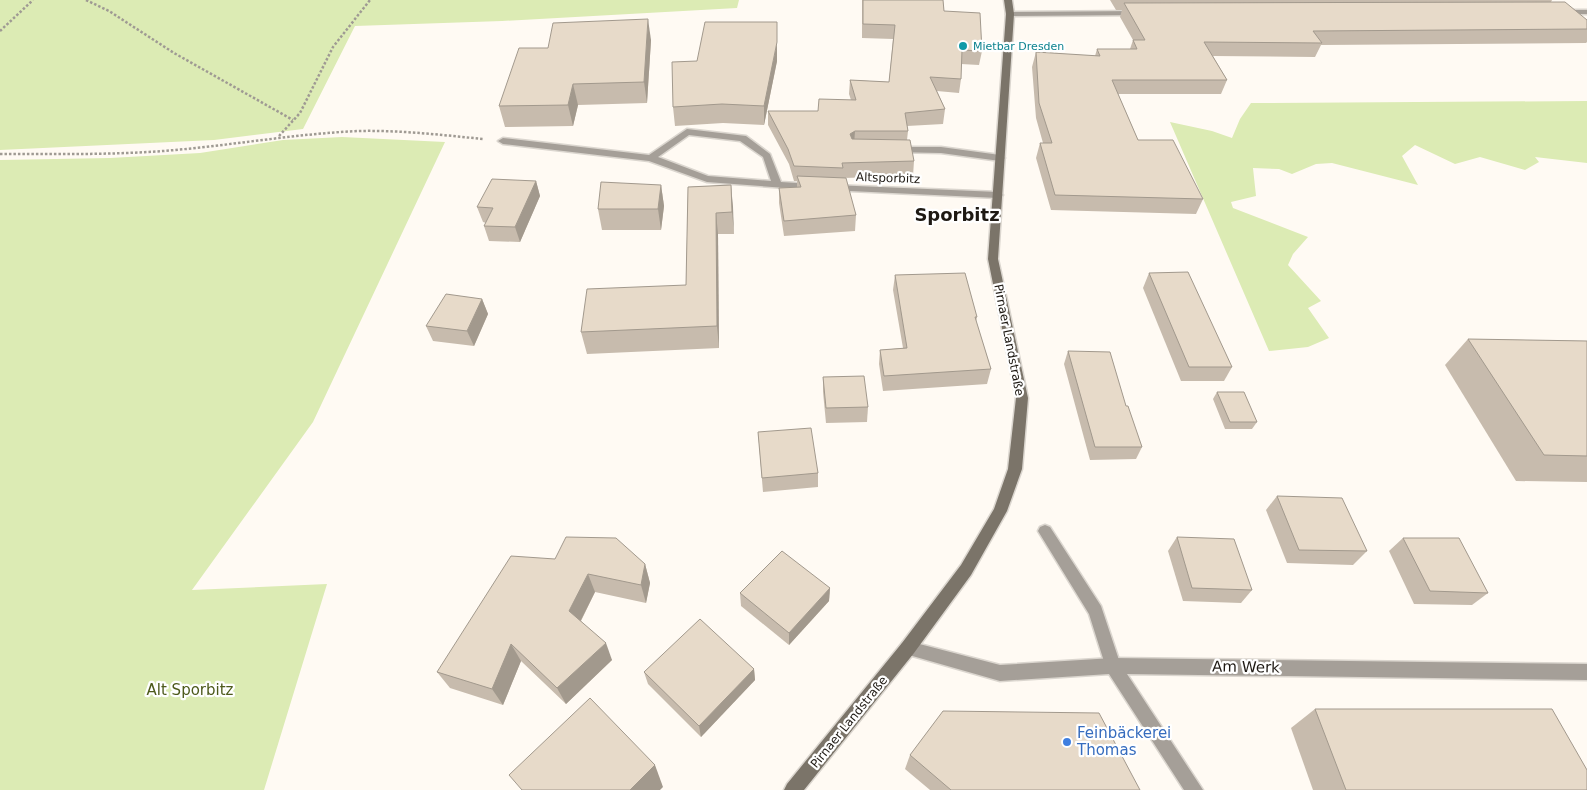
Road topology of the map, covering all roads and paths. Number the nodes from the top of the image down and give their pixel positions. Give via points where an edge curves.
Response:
1 (33, 0) edge
2 (86, 0) edge
3 (370, 0) edge
4 (1008, 0) edge
5 (1547, 12) edge
6 (1587, 12) edge
7 (1150, 13) edge
8 (1010, 14) junction
9 (0, 31) edge
10 (293, 120) junction
11 (279, 136) junction
12 (503, 141) joint
13 (883, 150) edge
14 (0, 154) edge
15 (651, 158) junction
16 (1000, 158) junction
17 (777, 185) junction
18 (998, 194) junction
19 (1045, 531) dead end
20 (908, 648) junction
21 (1113, 666) junction
22 (1587, 672) edge
23 (794, 790) edge
24 (1194, 790) edge

1 - 9 path
2 - 10 path via 104,7 174,52 258,97
3 - 10 path via 333,47 300,113
4 - 8 street, Pirnaer Landstraße
5 - 6 street
7 - 8 street
8 - 16 street, Pirnaer Landstraße
10 - 11 path
11 - 12 path via 345,131 403,132
11 - 14 path via 161,151
12 - 15 street, Altsporbitz
13 - 16 street via 941,150
15 - 17 street, Altsporbitz via 707,179
15 - 17 street via 687,132 743,138 767,156
16 - 18 street, Pirnaer Landstraße
17 - 18 street, Altsporbitz
18 - 20 street, Pirnaer Landstraße via 993,259 1022,398 1014,469 1000,511 966,570
19 - 21 street via 1096,611
20 - 21 street, Am Werk via 1000,673
20 - 23 street, Pirnaer Landstraße
21 - 22 street, Am Werk
21 - 24 street

